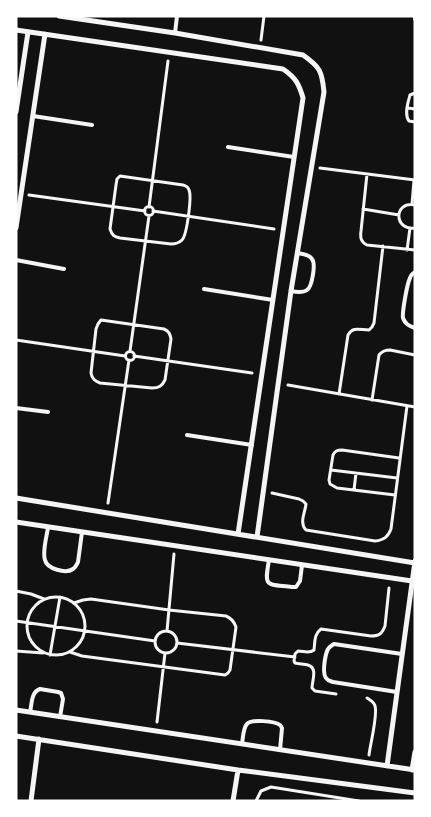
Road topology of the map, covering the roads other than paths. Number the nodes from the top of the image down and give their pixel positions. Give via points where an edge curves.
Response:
1 (59, 16) edge
2 (177, 16) edge
3 (94, 19) edge
4 (16, 30) edge
5 (28, 32) junction
6 (45, 34) junction
7 (175, 34) junction
8 (16, 112) edge
9 (33, 116) junction
10 (92, 125) dead end
11 (228, 147) dead end
12 (294, 157) junction
13 (16, 228) edge
14 (298, 253) junction
15 (16, 260) edge
16 (64, 269) dead end
17 (415, 272) edge
18 (204, 289) dead end
19 (291, 292) junction
20 (272, 300) junction
21 (415, 328) edge
22 (16, 408) edge
23 (48, 412) dead end
24 (187, 435) dead end
25 (252, 445) junction
26 (16, 498) edge
27 (16, 522) edge
28 (48, 527) junction
29 (82, 532) junction
30 (238, 534) junction
31 (257, 537) junction
32 (268, 560) junction
33 (415, 562) edge
34 (302, 565) junction
35 (412, 581) junction
36 (402, 654) junction
37 (397, 692) junction
38 (16, 710) edge
39 (30, 712) junction
40 (60, 717) junction
41 (16, 736) edge
42 (39, 739) junction
43 (242, 744) junction
44 (280, 750) junction
45 (415, 752) edge
46 (387, 766) junction
47 (238, 770) junction
48 (414, 770) edge
49 (415, 793) edge
50 (31, 801) edge
51 (233, 801) edge

1 - 3 street
2 - 7 lane
3 - 7 street
4 - 5 street
5 - 6 street
5 - 8 street
6 - 9 street
6 - 12 street via 283,69 300,86 303,98
7 - 14 street via 303,56 315,64 323,77 324,92
9 - 10 lane
9 - 13 street
11 - 12 lane
12 - 20 street
14 - 19 street
14 - 19 lane via 313,260 311,284 305,292
15 - 16 lane
17 - 21 lane via 409,280 403,314 408,326
18 - 20 lane
19 - 31 street
20 - 25 street
22 - 23 lane
24 - 25 lane
25 - 30 street
26 - 30 street
27 - 28 street
28 - 29 street
28 - 29 lane via 44,556 47,566 67,571 76,567 78,562
29 - 32 street
30 - 31 street
31 - 33 street
32 - 34 street
32 - 34 lane via 266,581 292,588 300,581
33 - 35 street
34 - 35 street
35 - 36 street
36 - 37 street
36 - 37 lane via 334,644 327,651 324,671 325,677 333,682
37 - 46 street
38 - 39 street
39 - 40 street
39 - 40 lane via 38,689 58,692 63,699
40 - 43 street
41 - 42 street
42 - 47 street
42 - 50 street
43 - 44 street
43 - 44 lane via 244,729 250,721 276,723 282,728
44 - 46 street
45 - 48 street
46 - 48 street
47 - 49 street
47 - 51 street

